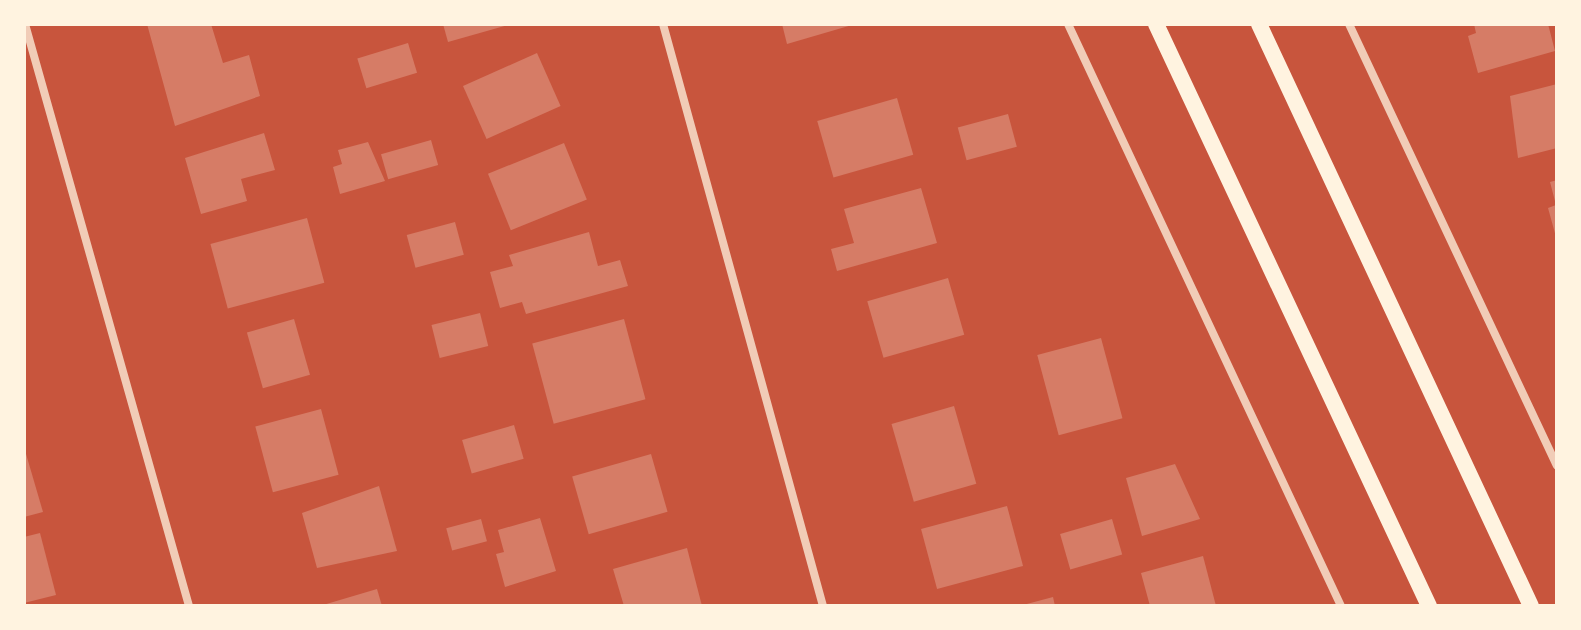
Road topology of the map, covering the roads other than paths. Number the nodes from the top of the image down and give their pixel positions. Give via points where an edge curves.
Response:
1 (25, 24) edge
2 (663, 24) edge
3 (1068, 24) edge
4 (1156, 24) edge
5 (1259, 24) edge
6 (1349, 24) edge
7 (1557, 466) edge
8 (189, 606) edge
9 (823, 606) edge
10 (1341, 606) edge
11 (1429, 606) edge
12 (1531, 606) edge

1 - 8 street
2 - 9 street
3 - 10 street
4 - 11 main road
5 - 12 main road
6 - 7 street

